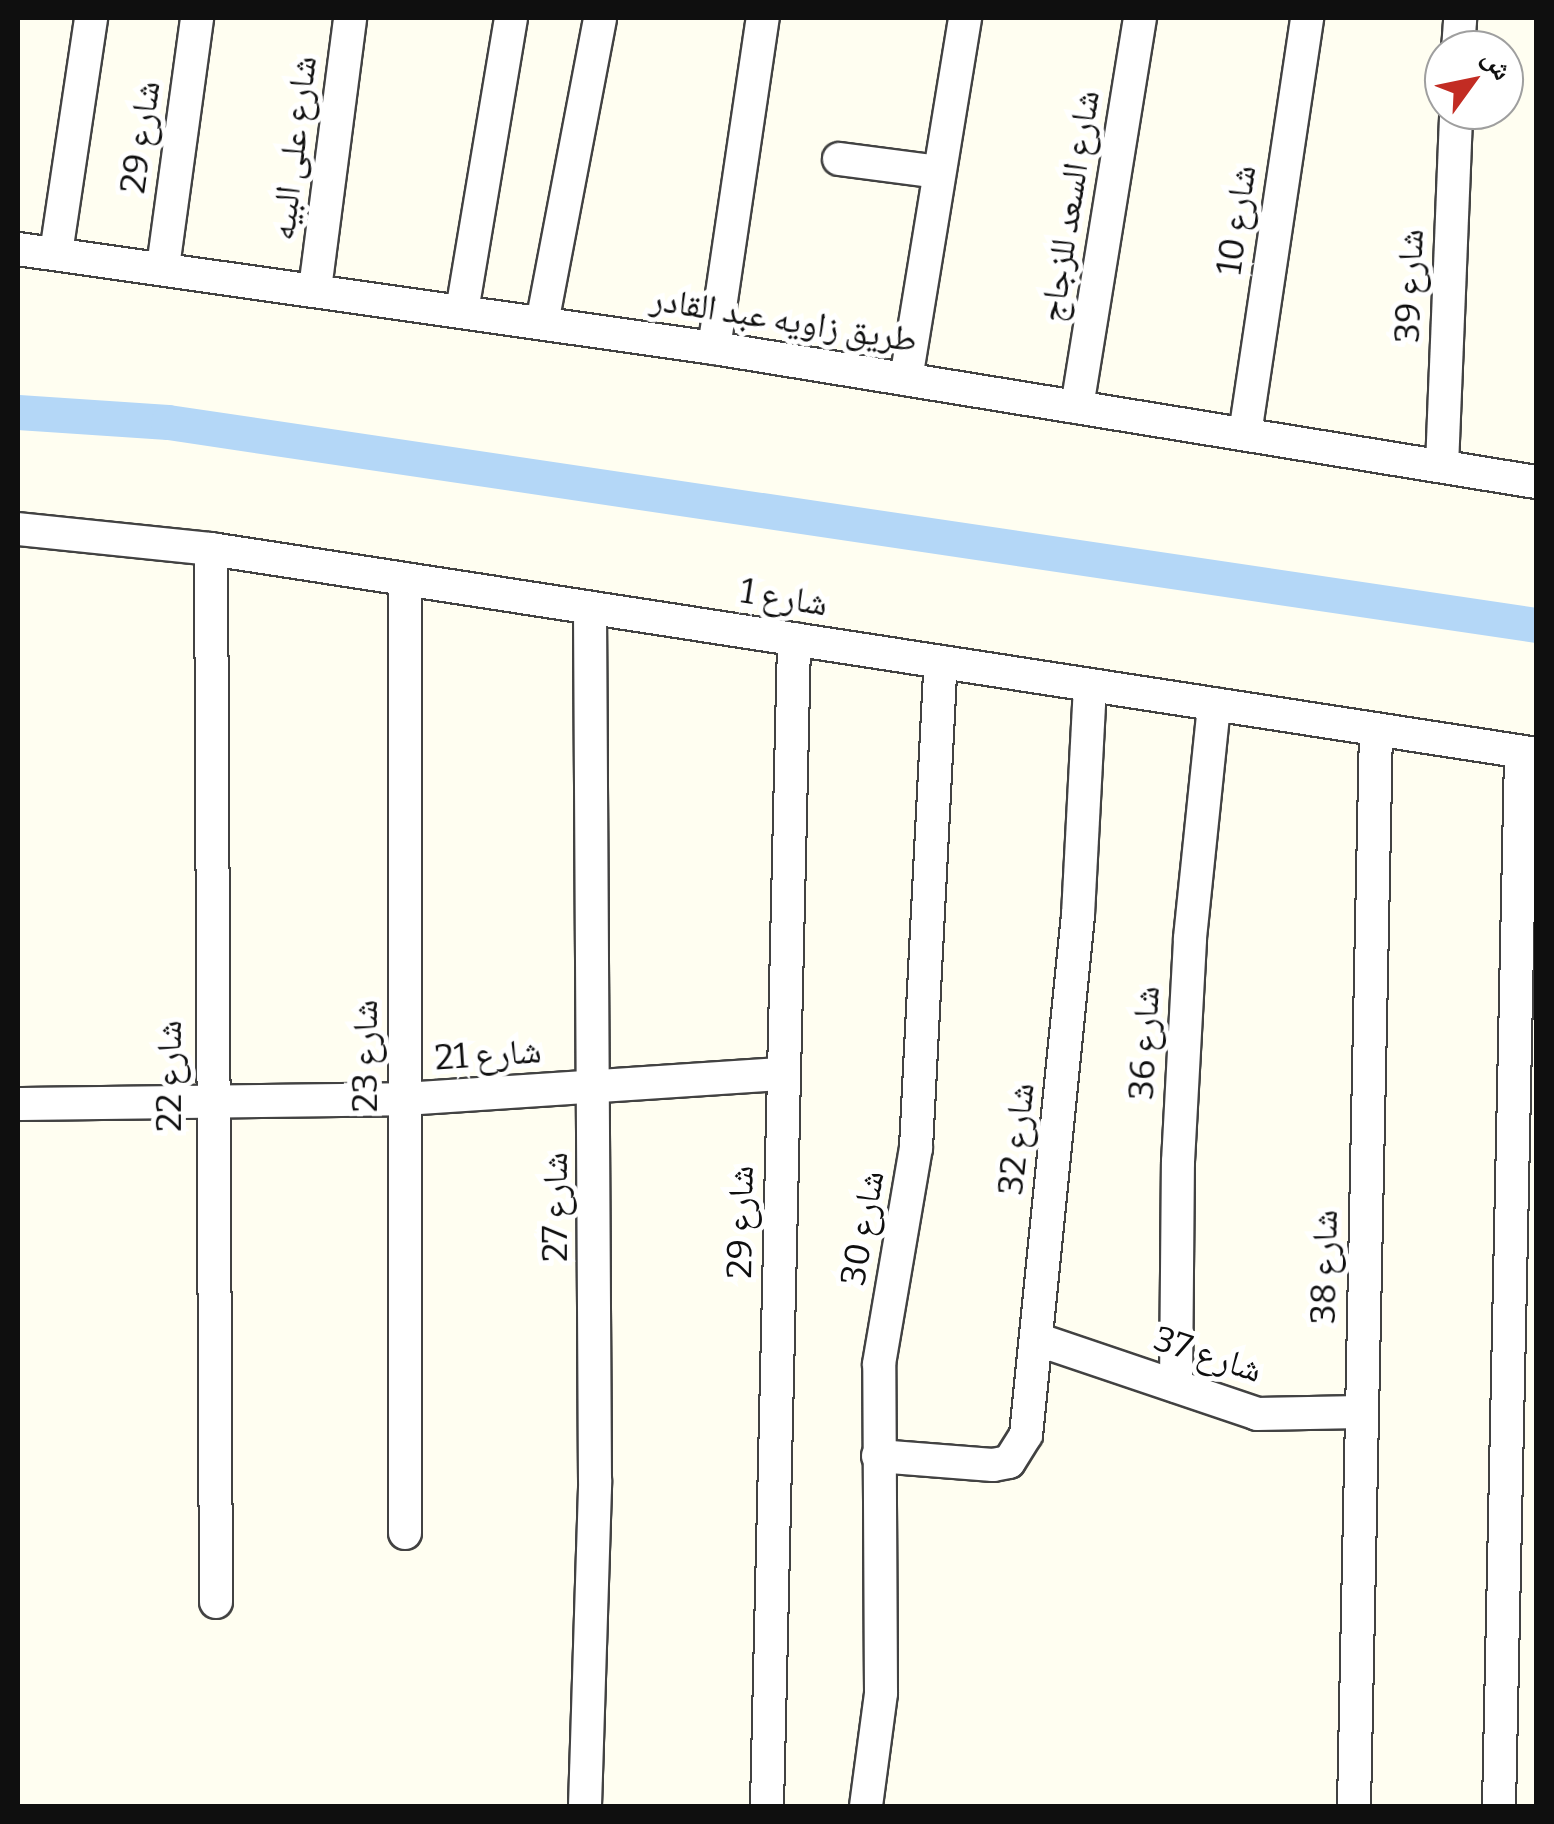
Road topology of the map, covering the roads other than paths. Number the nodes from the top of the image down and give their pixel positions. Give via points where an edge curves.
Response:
1 (91, 18) edge
2 (197, 18) edge
3 (350, 18) edge
4 (511, 18) edge
5 (600, 18) edge
6 (763, 18) edge
7 (964, 18) edge
8 (1140, 18) edge
9 (1306, 18) edge
10 (1455, 130) edge
11 (839, 159) dead end
12 (939, 172) junction
13 (18, 249) edge
14 (56, 253) junction
15 (163, 267) junction
16 (315, 290) junction
17 (462, 311) junction
18 (542, 323) junction
19 (714, 348) junction
20 (906, 379) junction
21 (1077, 407) junction
22 (1245, 434) junction
23 (1442, 466) junction
24 (1536, 482) edge
25 (18, 530) edge
26 (211, 549) junction
27 (405, 580) junction
28 (590, 608) junction
29 (794, 640) junction
30 (941, 662) junction
31 (1090, 686) junction
32 (1214, 704) junction
33 (1376, 730) junction
34 (1529, 753) edge
35 (783, 1074) junction
36 (594, 1088) junction
37 (405, 1100) junction
38 (209, 1102) junction
39 (18, 1104) edge
40 (1036, 1339) junction
41 (1176, 1386) junction
42 (1361, 1412) junction
43 (878, 1456) junction
44 (405, 1533) dead end
45 (216, 1602) dead end
46 (585, 1806) edge
47 (766, 1806) edge
48 (866, 1806) edge
49 (1354, 1806) edge
50 (1498, 1806) edge

1 - 14 street
2 - 15 street, شارع 29
3 - 16 street, شارع على البيه
4 - 17 street
5 - 18 street
6 - 19 street
7 - 12 street
8 - 21 street, شارع السعد للزجاج
9 - 22 street, شارع 10
10 - 23 street, شارع 39
11 - 12 street
12 - 20 street
13 - 14 street, طريق زاويه عبد القادر
14 - 15 street, طريق زاويه عبد القادر
15 - 16 street, طريق زاويه عبد القادر
16 - 17 street, طريق زاويه عبد القادر
17 - 18 street, طريق زاويه عبد القادر
18 - 19 street, طريق زاويه عبد القادر
19 - 20 street, طريق زاويه عبد القادر
20 - 21 street, طريق زاويه عبد القادر
21 - 22 street, طريق زاويه عبد القادر
22 - 23 street, طريق زاويه عبد القادر
23 - 24 street, طريق زاويه عبد القادر
25 - 26 street, شارع 1
26 - 27 street, شارع 1
26 - 38 street, شارع 22
27 - 28 street, شارع 1
27 - 37 street, شارع 23
28 - 29 street, شارع 1
28 - 36 street, شارع 27
29 - 30 street, شارع 1
29 - 35 street, شارع 29
30 - 31 street, شارع 1
30 - 43 street, شارع 30 via 916,1148 879,1364
31 - 32 street, شارع 1
31 - 40 street, شارع 32 via 1078,915
32 - 33 street, شارع 1
32 - 41 street, شارع 36 via 1182,1087
33 - 34 street, شارع 1
33 - 42 street, شارع 38
34 - 50 street
35 - 36 street, شارع 21
35 - 47 street, شارع 29
36 - 37 street, شارع 21
36 - 46 street, شارع 27 via 595,1480
37 - 38 street, شارع 21
37 - 44 street, شارع 23
38 - 39 street, شارع 21
38 - 45 street, شارع 22
40 - 41 street, شارع 37
40 - 43 street, شارع 32 via 1026,1435 1009,1462
41 - 42 street, شارع 37 via 1279,1417
42 - 49 street, شارع 38
43 - 48 street, شارع 30 via 881,1693

